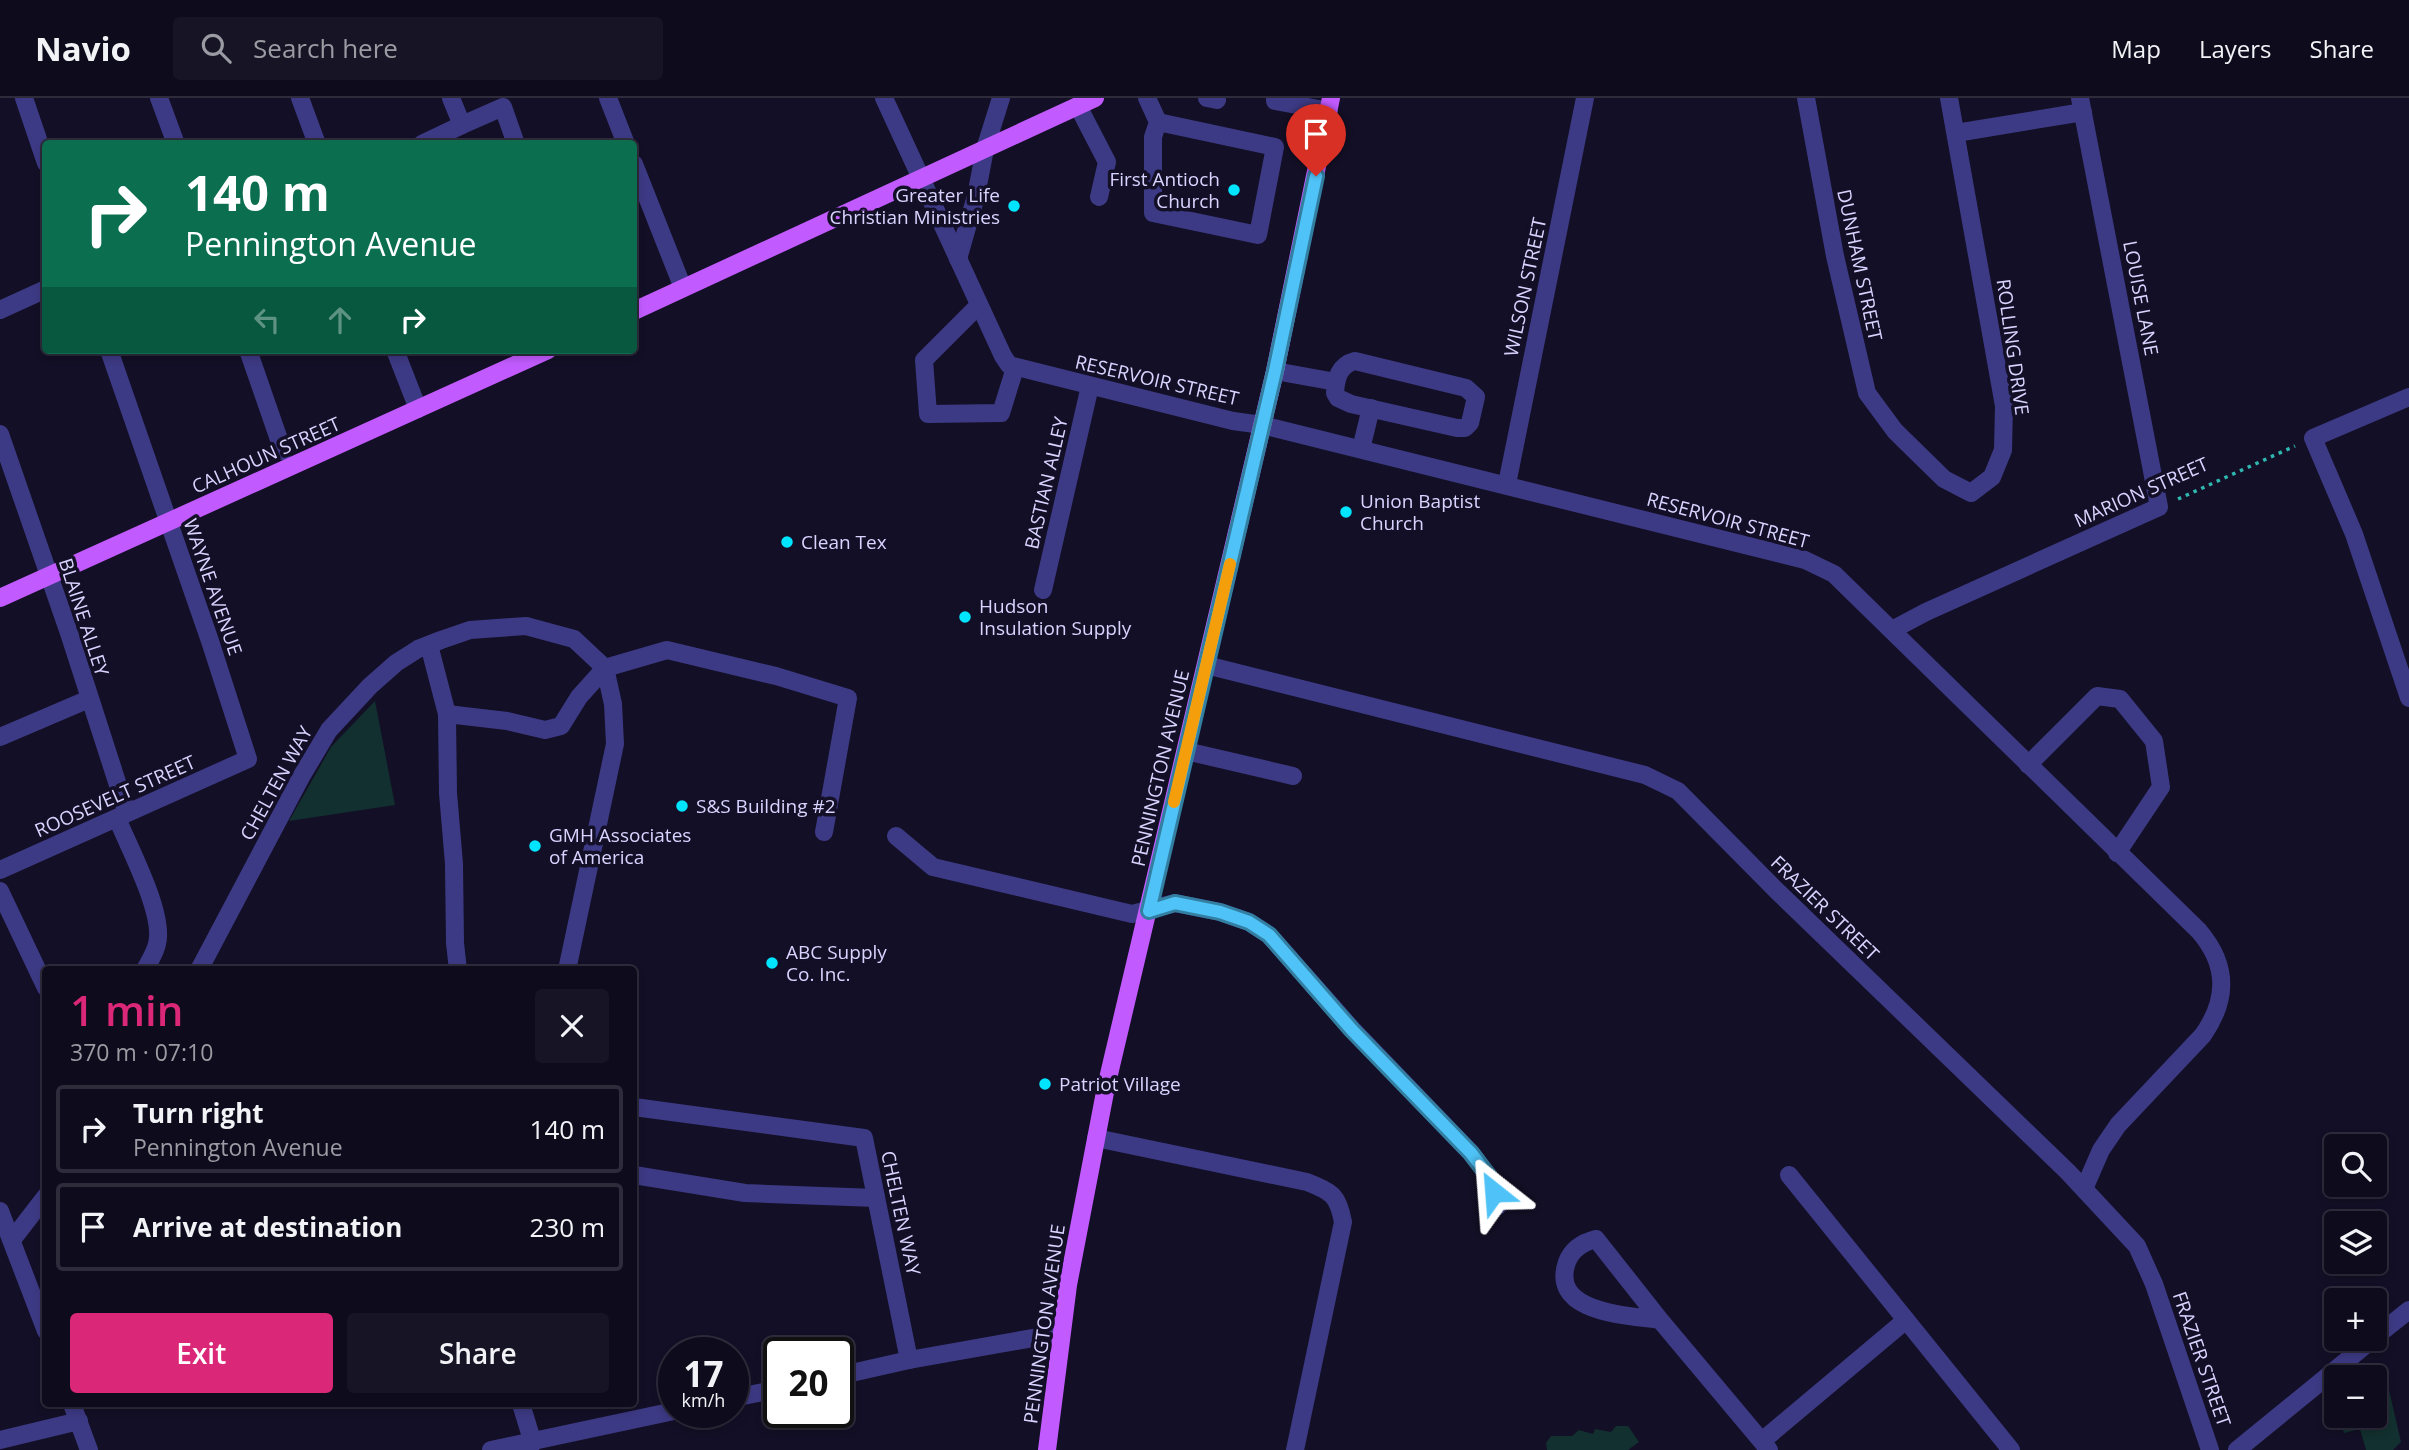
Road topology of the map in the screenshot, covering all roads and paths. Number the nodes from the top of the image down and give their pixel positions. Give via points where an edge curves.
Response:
1 (24, 98) edge
2 (159, 98) edge
3 (300, 98) edge
4 (452, 98) edge
5 (608, 98) edge
6 (884, 98) edge
7 (1001, 98) edge
8 (1095, 98) edge
9 (1147, 98) edge
10 (1191, 98) edge
11 (1197, 98) edge
12 (1275, 98) edge
13 (1585, 98) edge
14 (1807, 98) edge
15 (1949, 98) edge
16 (1330, 104) edge
17 (2082, 105) edge
18 (1078, 106) junction
19 (1158, 122) junction
20 (462, 125) junction
21 (1956, 134) junction
22 (175, 140) edge
23 (316, 140) edge
24 (430, 140) edge
25 (515, 140) edge
26 (624, 140) edge
27 (985, 149) junction
28 (42, 151) edge
29 (637, 172) edge
30 (921, 179) junction
31 (1099, 197) dead end
32 (958, 258) junction
33 (683, 288) junction
34 (42, 291) edge
35 (979, 305) junction
36 (0, 310) edge
37 (637, 310) edge
38 (110, 354) edge
39 (249, 354) edge
40 (397, 354) edge
41 (539, 354) edge
42 (1015, 368) junction
43 (1275, 371) junction
44 (1336, 382) junction
45 (1090, 386) junction
46 (2409, 397) edge
47 (1371, 408) junction
48 (418, 409) junction
49 (1262, 425) junction
50 (1895, 432) joint
51 (0, 434) edge
52 (2313, 438) junction
53 (1361, 449) junction
54 (283, 451) dead end
55 (3, 454) edge
56 (1507, 484) junction
57 (2160, 507) junction
58 (169, 522) junction
59 (47, 576) junction
60 (1043, 590) dead end
61 (0, 598) edge
62 (1892, 630) junction
63 (429, 645) junction
64 (1206, 664) junction
65 (605, 668) junction
66 (2409, 698) edge
67 (89, 699) junction
68 (447, 714) junction
69 (0, 737) edge
70 (1186, 751) junction
71 (248, 759) joint
72 (2028, 765) junction
73 (1293, 776) dead end
74 (122, 815) junction
75 (824, 832) dead end
76 (896, 836) dead end
77 (2117, 853) junction
78 (0, 870) edge
79 (0, 891) edge
80 (1149, 911) junction
81 (147, 966) edge
82 (202, 966) edge
83 (458, 966) edge
84 (568, 966) edge
85 (42, 980) edge
86 (637, 1107) edge
87 (1096, 1138) junction
88 (637, 1175) edge
89 (1789, 1175) dead end
90 (2084, 1189) junction
91 (876, 1198) junction
92 (42, 1204) edge
93 (1498, 1206) dead end
94 (0, 1211) edge
95 (12, 1240) junction
96 (2409, 1310) edge
97 (42, 1320) edge
98 (1660, 1320) junction
99 (1906, 1320) junction
100 (2387, 1328) edge
101 (1061, 1333) junction
102 (2358, 1351) edge
103 (909, 1360) junction
104 (854, 1372) edge
105 (73, 1407) edge
106 (522, 1407) edge
107 (658, 1415) edge
108 (79, 1421) junction
109 (0, 1440) edge
110 (533, 1443) junction
111 (1765, 1446) edge
112 (89, 1450) edge
113 (491, 1450) edge
114 (1047, 1450) edge
115 (1295, 1450) edge
116 (2011, 1450) edge
117 (2210, 1450) edge
118 (2236, 1450) edge

1 - 28 street
2 - 22 street
3 - 23 street
4 - 20 street
5 - 26 street
6 - 30 street
7 - 27 street
8 - 18 main road
9 - 19 street
10 - 11 street
12 - 16 street
13 - 56 street, WILSON STREET
14 - 50 street, DUNHAM STREET via 1835,256 1867,393
15 - 21 street, ROLLING DRIVE
16 - 43 main road, PENNINGTON AVENUE
17 - 21 street
17 - 57 street, LOUISE LANE
18 - 27 main road
18 - 31 street via 1107,162
19 - 19 street via 1153,137 1153,212 1258,235 1275,147
20 - 24 street
20 - 25 street via 503,107
21 - 50 street, ROLLING DRIVE via 2004,405 2003,450 1992,477 1971,493 1944,479
27 - 30 main road
27 - 32 street
29 - 33 street
30 - 32 street
30 - 33 main road
32 - 35 street
33 - 37 main road
34 - 36 street
35 - 42 street via 1003,356
35 - 42 street via 924,360 928,414 1001,413
38 - 58 street, WAYNE AVENUE
39 - 54 street
40 - 48 street
41 - 48 main road, CALHOUN STREET
42 - 45 street, RESERVOIR STREET
43 - 44 street
43 - 49 main road, PENNINGTON AVENUE
44 - 47 street via 1338,398
44 - 47 street via 1344,366 1355,361 1466,388 1476,397 1465,428
45 - 49 street, RESERVOIR STREET
45 - 60 street, BASTIAN ALLEY
46 - 52 street
47 - 53 street
48 - 58 main road, CALHOUN STREET
49 - 53 street, RESERVOIR STREET
49 - 64 main road, PENNINGTON AVENUE
51 - 55 street, BLAINE ALLEY
52 - 57 path, MARION STREET
52 - 66 street via 2354,534
53 - 56 street, RESERVOIR STREET
55 - 59 street, BLAINE ALLEY
56 - 62 street, RESERVOIR STREET via 1814,564 1834,574
57 - 62 street, MARION STREET
58 - 59 main road, CALHOUN STREET
58 - 71 street, WAYNE AVENUE
59 - 61 main road, CALHOUN STREET
59 - 67 street, BLAINE ALLEY
62 - 72 street, RESERVOIR STREET
63 - 65 street, CHELTEN WAY via 470,630 526,626 574,639
63 - 68 street
63 - 82 street, CHELTEN WAY via 396,663 329,730
64 - 70 main road, PENNINGTON AVENUE
64 - 90 street, FRAZIER STREET via 1645,775 1678,791
65 - 68 street via 579,696 561,726 545,730
65 - 75 street via 667,650 848,698
65 - 84 street via 615,744
67 - 69 street
67 - 74 street, BLAINE ALLEY
68 - 83 street
70 - 73 street
70 - 80 main road, PENNINGTON AVENUE
71 - 74 street, ROOSEVELT STREET
72 - 77 street, RESERVOIR STREET
72 - 77 street via 2096,696 2120,699 2154,741 2161,787
74 - 78 street, ROOSEVELT STREET
74 - 81 street, BLAINE ALLEY via 159,929
76 - 80 street via 933,867 1132,914
77 - 90 street, RESERVOIR STREET via 2206,939 2215,954 2222,987 2213,1021 2118,1125
79 - 85 street
80 - 87 main road, PENNINGTON AVENUE
80 - 93 street via 1175,903 1220,912 1269,935 1352,1030 1471,1153 1490,1178
86 - 91 street, CHELTEN WAY via 863,1138
87 - 101 main road, PENNINGTON AVENUE
87 - 115 street via 1307,1182 1327,1190 1340,1202 1343,1222
88 - 91 street via 746,1193
89 - 99 street
90 - 117 street, FRAZIER STREET via 2137,1246
91 - 103 street, CHELTEN WAY
92 - 95 street
94 - 95 street
95 - 97 street
96 - 100 street
98 - 98 street via 1597,1239 1573,1252 1565,1275 1579,1302 1593,1310
98 - 111 street
99 - 111 street
99 - 116 street
101 - 103 street
101 - 114 main road, PENNINGTON AVENUE
102 - 118 street
103 - 104 street
105 - 108 street
106 - 110 street
107 - 110 street
108 - 109 street
108 - 112 street
110 - 113 street

